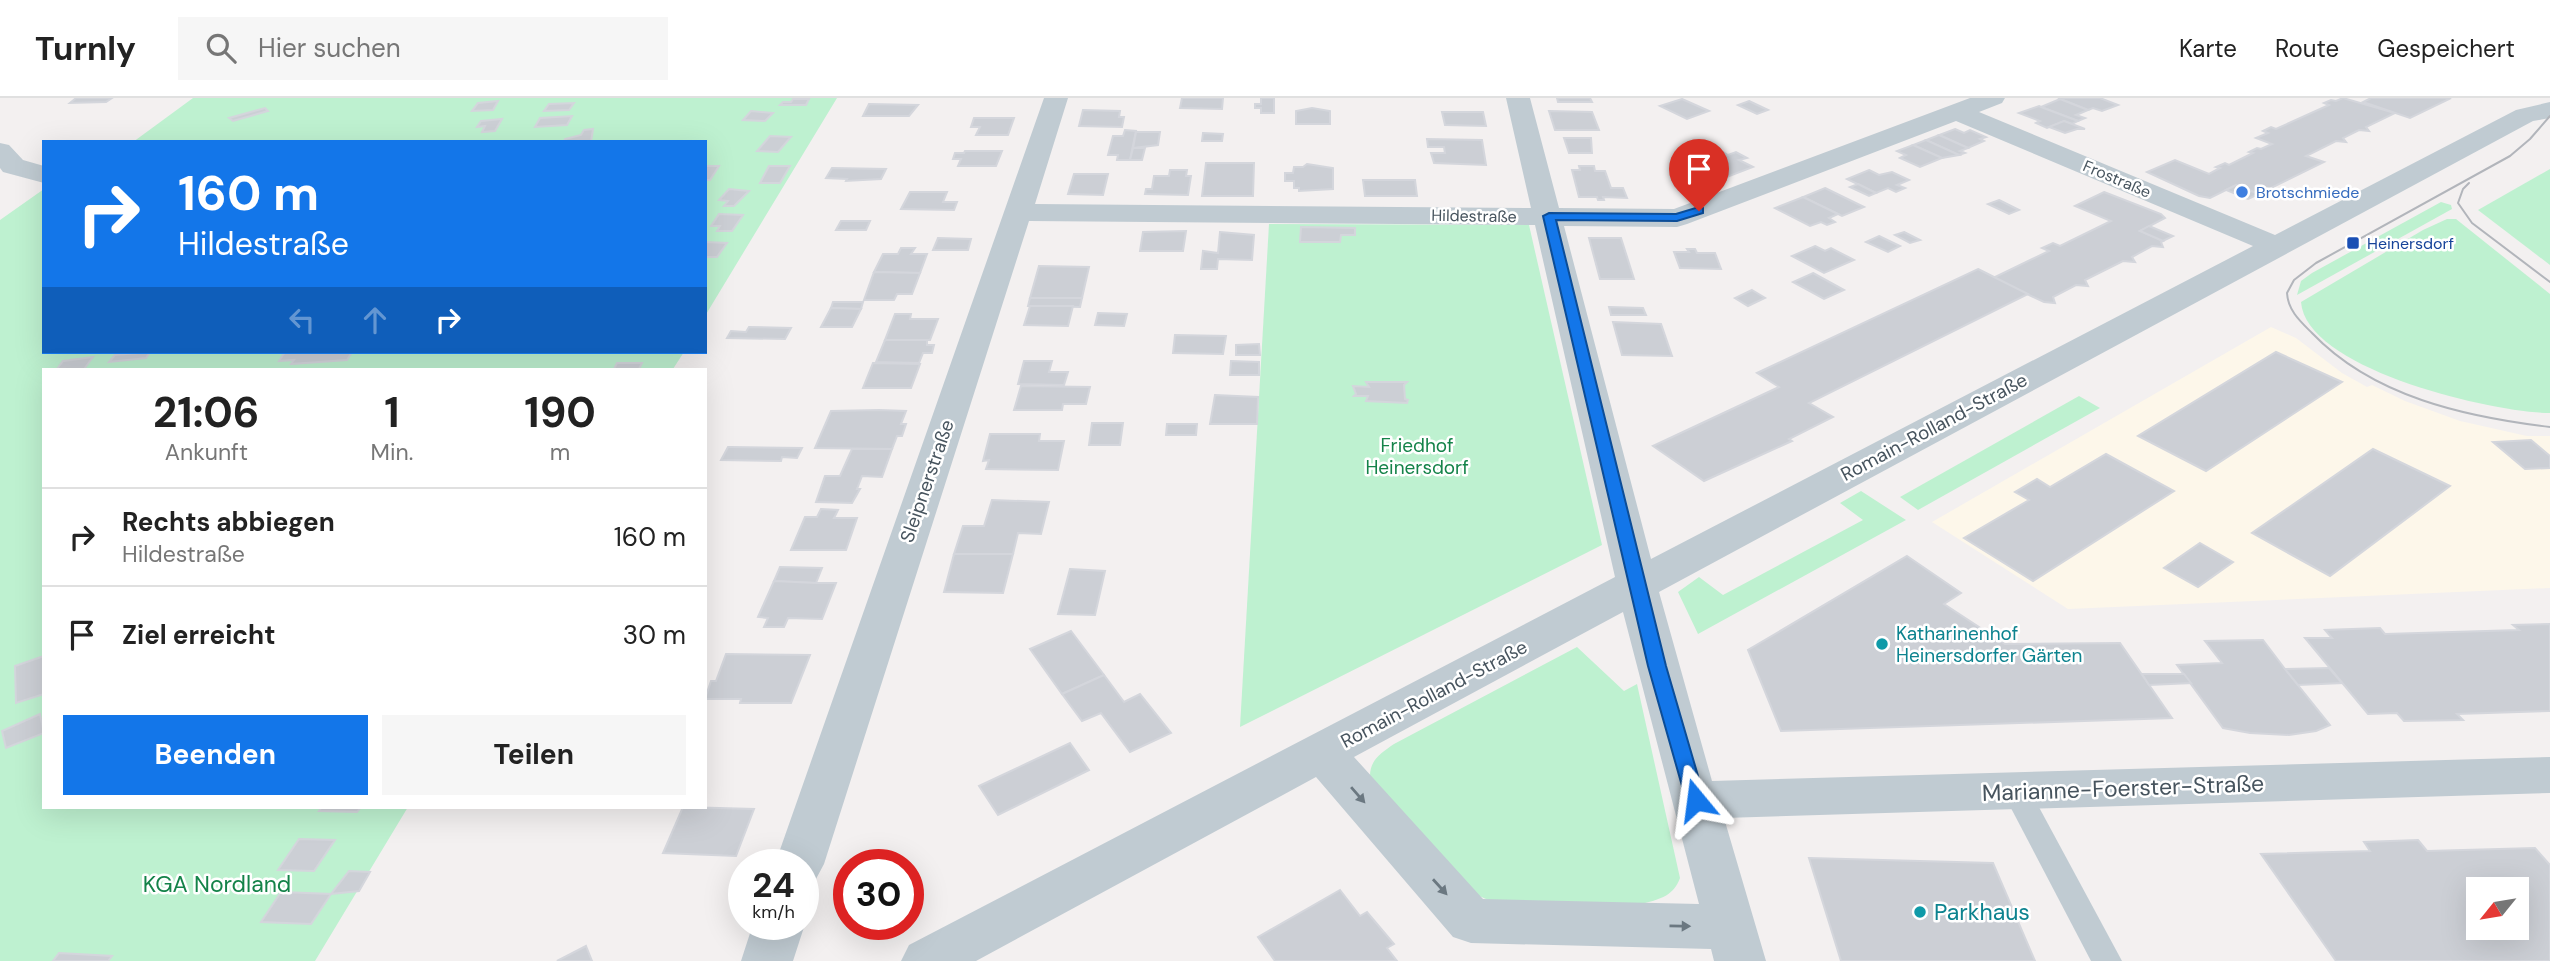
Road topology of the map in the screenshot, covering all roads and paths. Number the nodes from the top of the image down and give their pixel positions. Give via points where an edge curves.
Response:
1 (1056, 98) edge
2 (1518, 98) edge
3 (1993, 98) edge
4 (2542, 108) edge
5 (1957, 112) junction
6 (0, 151) edge
7 (42, 174) edge
8 (1017, 212) junction
9 (1549, 216) junction
10 (2277, 246) junction
11 (1637, 586) junction
12 (1322, 753) junction
13 (2550, 775) edge
14 (2016, 791) junction
15 (1696, 800) junction
16 (804, 849) edge
17 (774, 940) edge
18 (1736, 944) edge
19 (767, 961) edge
20 (927, 961) edge
21 (2107, 961) edge

1 - 8 street, Sleipnerstraße
2 - 9 street
3 - 5 street, Hildestraße
4 - 10 street, Romain-Rolland-Straße
5 - 9 street, Hildestraße via 1677,218
5 - 10 street, Frostraße
6 - 7 street via 13,166
8 - 9 street, Hildestraße
8 - 16 street, Sleipnerstraße
9 - 11 street
10 - 11 street, Romain-Rolland-Straße
11 - 12 street, Romain-Rolland-Straße
11 - 15 street
12 -> 18 street, Romain-Rolland-Straße via 1471,921
12 - 20 street, Romain-Rolland-Straße
13 - 14 street, Marianne-Foerster-Straße
14 - 15 street, Marianne-Foerster-Straße
14 - 21 lane
15 - 18 street
17 - 19 street

